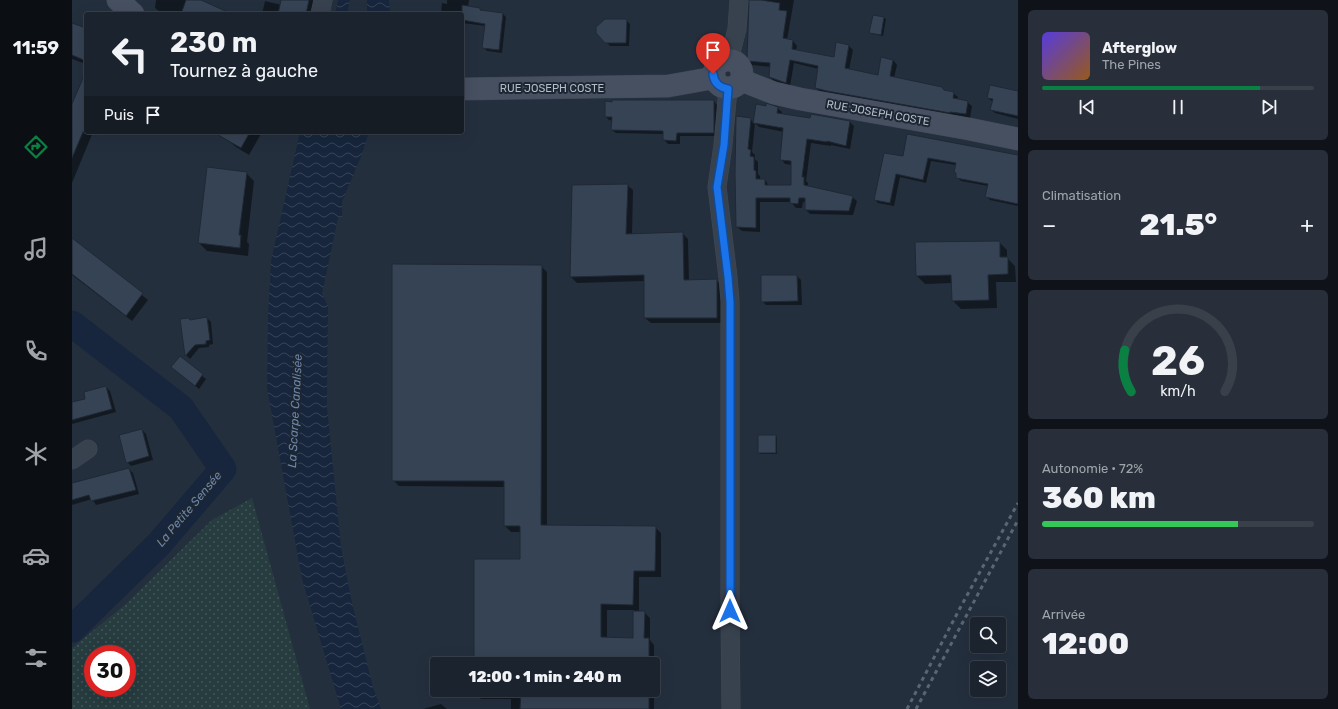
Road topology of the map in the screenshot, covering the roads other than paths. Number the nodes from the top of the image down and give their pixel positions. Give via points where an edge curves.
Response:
1 (118, 0) edge
2 (323, 0) edge
3 (739, 0) edge
4 (131, 12) edge
5 (320, 12) edge
6 (729, 60) joint
7 (728, 82) junction
8 (464, 89) edge
9 (1018, 139) edge
10 (88, 449) dead end
11 (72, 460) edge
12 (731, 709) edge

1 - 4 street
2 - 5 street
3 - 6 street via 737,30
6 - 7 street via 739,65 742,72
7 - 8 street, RUE JOSEPH COSTE via 668,86
7 - 9 street, RUE JOSEPH COSTE via 800,99
7 - 12 street via 724,145 717,187 730,302
10 - 11 street

